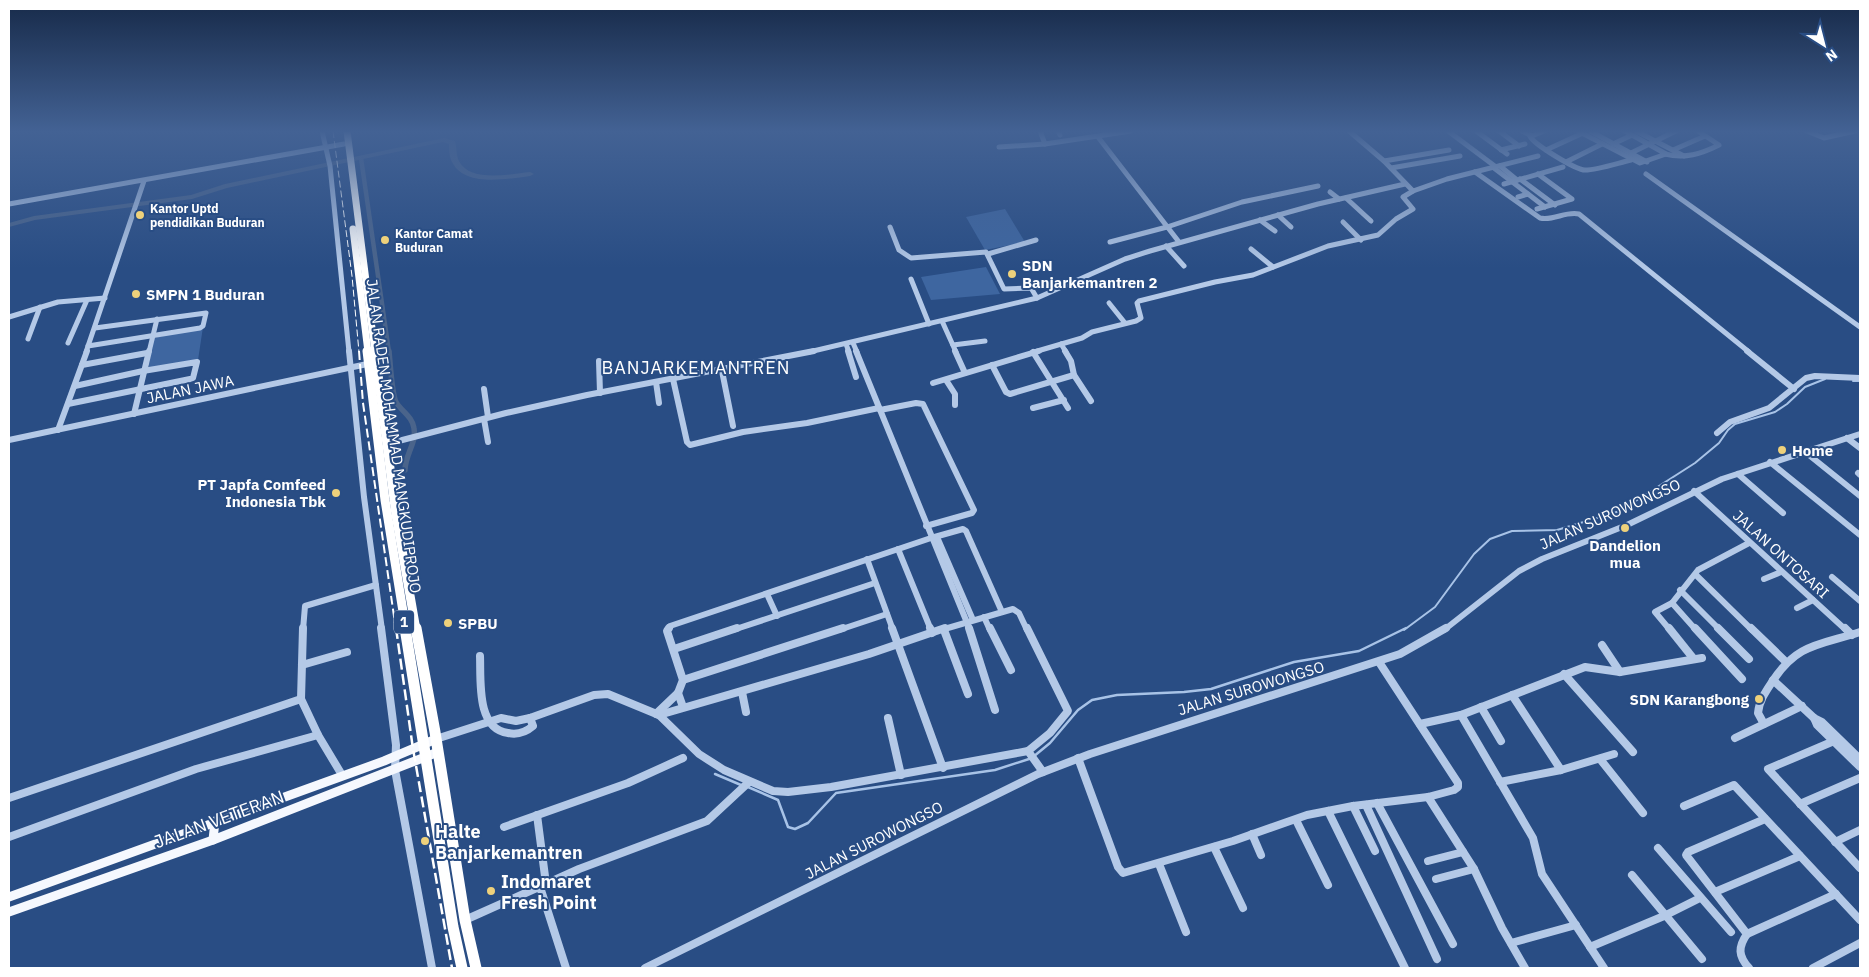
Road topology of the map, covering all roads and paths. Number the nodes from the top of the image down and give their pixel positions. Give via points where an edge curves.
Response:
1 (168, 177) edge
2 (331, 177) edge
3 (350, 177) edge
4 (1129, 177) edge
5 (1399, 177) edge
6 (1457, 177) edge
7 (1481, 177) edge
8 (1511, 177) edge
9 (1528, 177) edge
10 (1542, 177) edge
11 (1650, 177) edge
12 (1516, 180) junction
13 (144, 181) junction
14 (1405, 184) junction
15 (1504, 184) dead end
16 (1318, 186) dead end
17 (1413, 191) junction
18 (1330, 192) dead end
19 (1528, 194) junction
20 (1518, 197) dead end
21 (1346, 198) junction
22 (1339, 199) junction
23 (9, 204) edge
24 (1556, 205) junction
25 (1545, 207) junction
26 (1537, 209) dead end
27 (1278, 215) junction
28 (1260, 220) junction
29 (1371, 221) dead end
30 (1343, 222) dead end
31 (890, 227) dead end
32 (1167, 227) junction
33 (1291, 227) dead end
34 (1274, 231) dead end
35 (1036, 240) dead end
36 (1361, 240) junction
37 (1110, 242) dead end
38 (1179, 242) junction
39 (1166, 246) junction
40 (1251, 249) dead end
41 (988, 254) junction
42 (1184, 266) dead end
43 (1273, 267) junction
44 (911, 278) dead end
45 (105, 298) junction
46 (1037, 298) junction
47 (87, 300) junction
48 (1109, 303) dead end
49 (40, 307) junction
50 (9, 317) edge
51 (157, 319) junction
52 (942, 321) junction
53 (1125, 323) junction
54 (929, 324) junction
55 (1860, 327) edge
56 (96, 328) junction
57 (152, 336) junction
58 (28, 339) dead end
59 (985, 341) dead end
60 (68, 343) dead end
61 (850, 343) junction
62 (1061, 344) junction
63 (952, 345) junction
64 (88, 346) junction
65 (1033, 352) junction
66 (147, 353) junction
67 (599, 360) dead end
68 (372, 363) junction
69 (992, 365) junction
70 (82, 366) junction
71 (352, 368) junction
72 (143, 371) junction
73 (722, 371) junction
74 (965, 372) junction
75 (1074, 375) junction
76 (856, 377) dead end
77 (1860, 378) edge
78 (673, 379) junction
79 (946, 380) junction
80 (656, 382) junction
81 (1053, 382) junction
82 (933, 383) dead end
83 (75, 386) junction
84 (1792, 388) junction
85 (484, 389) dead end
86 (140, 390) junction
87 (600, 392) junction
88 (1064, 400) junction
89 (1091, 401) dead end
90 (659, 402) dead end
91 (68, 404) junction
92 (956, 405) dead end
93 (1033, 408) dead end
94 (1068, 408) dead end
95 (880, 409) junction
96 (134, 414) junction
97 (486, 418) junction
98 (733, 426) dead end
99 (58, 430) junction
100 (1717, 433) dead end
101 (1860, 434) edge
102 (1847, 438) junction
103 (9, 440) edge
104 (488, 442) dead end
105 (387, 444) junction
106 (1860, 448) edge
107 (1804, 451) junction
108 (1770, 462) junction
109 (1738, 474) junction
110 (1694, 492) junction
111 (1860, 496) edge
112 (1783, 512) dead end
113 (926, 526) junction
114 (1860, 535) edge
115 (934, 538) junction
116 (1749, 543) junction
117 (898, 549) junction
118 (867, 560) junction
119 (1780, 572) junction
120 (1696, 575) junction
121 (1832, 577) dead end
122 (1764, 579) dead end
123 (875, 583) junction
124 (376, 585) junction
125 (1680, 590) junction
126 (766, 594) junction
127 (1813, 600) junction
128 (1860, 601) edge
129 (1672, 603) junction
130 (1796, 608) dead end
131 (1002, 612) junction
132 (887, 614) junction
133 (777, 616) junction
134 (984, 617) junction
135 (970, 620) junction
136 (944, 630) junction
137 (1860, 632) edge
138 (932, 633) junction
139 (1852, 635) junction
140 (898, 644) junction
141 (1602, 645) dead end
142 (674, 650) junction
143 (347, 652) dead end
144 (480, 656) dead end
145 (1749, 659) dead end
146 (1379, 662) junction
147 (1786, 662) junction
148 (302, 665) junction
149 (1010, 670) dead end
150 (1620, 672) junction
151 (1564, 674) junction
152 (1742, 679) dead end
153 (683, 680) junction
154 (1773, 680) junction
155 (742, 692) junction
156 (678, 694) junction
157 (968, 694) dead end
158 (1512, 696) junction
159 (301, 700) junction
160 (1802, 706) junction
161 (683, 707) junction
162 (1481, 707) junction
163 (995, 710) dead end
164 (746, 712) dead end
165 (657, 714) junction
166 (1461, 715) junction
167 (888, 718) dead end
168 (1814, 718) junction
169 (531, 721) junction
170 (492, 724) junction
171 (1420, 724) junction
172 (1764, 724) junction
173 (318, 735) junction
174 (1735, 738) dead end
175 (436, 739) junction
176 (1834, 741) junction
177 (1501, 742) dead end
178 (424, 744) junction
179 (438, 752) junction
180 (1633, 752) dead end
181 (1614, 754) dead end
182 (1031, 755) junction
183 (394, 756) junction
184 (426, 757) junction
185 (683, 758) dead end
186 (1078, 758) junction
187 (1600, 759) junction
188 (1860, 759) edge
189 (1860, 767) edge
190 (943, 768) junction
191 (395, 770) junction
192 (1561, 770) junction
193 (1043, 772) junction
194 (342, 775) junction
195 (901, 775) junction
196 (1860, 778) edge
197 (1500, 782) junction
198 (746, 785) junction
199 (1428, 797) junction
200 (9, 798) edge
201 (1377, 803) junction
202 (1800, 804) junction
203 (1366, 805) junction
204 (1353, 806) junction
205 (1684, 806) dead end
206 (1328, 811) junction
207 (1643, 813) dead end
208 (537, 815) junction
209 (1765, 819) junction
210 (1296, 820) junction
211 (215, 821) junction
212 (504, 827) dead end
213 (1860, 830) edge
214 (1252, 834) junction
215 (9, 837) edge
216 (213, 840) junction
217 (1835, 842) junction
218 (1214, 847) junction
219 (1658, 848) dead end
220 (1375, 851) dead end
221 (1463, 852) junction
222 (1261, 855) dead end
223 (1800, 856) junction
224 (1428, 861) dead end
225 (1159, 864) junction
226 (1860, 868) edge
227 (1474, 869) junction
228 (1632, 875) dead end
229 (1436, 879) dead end
230 (543, 885) junction
231 (1328, 885) dead end
232 (1715, 892) junction
233 (1836, 894) junction
234 (9, 897) edge
235 (1700, 898) junction
236 (1243, 908) dead end
237 (9, 912) edge
238 (1664, 916) junction
239 (465, 920) junction
240 (1860, 920) edge
241 (1576, 925) junction
242 (1186, 932) dead end
243 (1731, 932) dead end
244 (1746, 934) junction
245 (1511, 943) junction
246 (1860, 943) edge
247 (1453, 944) dead end
248 (1590, 947) junction
249 (1702, 958) dead end
250 (1437, 959) dead end
251 (432, 968) edge
252 (462, 968) edge
253 (476, 968) edge
254 (566, 968) edge
255 (645, 968) edge
256 (1405, 968) edge
257 (1525, 968) edge
258 (1604, 968) edge
259 (1749, 968) edge
260 (1813, 968) edge

1 - 13 street
2 - 71 street
3 - 68 highway, JALAN RADEN MOHAMMAD MANGKUDIPROJO / 1
4 - 32 street
5 - 14 street
6 - 17 street
7 - 84 street via 1540,218 1548,220 1571,212 1579,214
8 - 12 street
9 - 12 street
10 - 24 street via 1571,197 1571,200
11 - 55 street
12 - 15 street
12 - 19 street
12 - 24 street
13 - 23 street
13 - 45 street
14 - 17 street
14 - 21 street
16 - 32 street via 1242,202
17 - 36 street via 1404,197 1413,209 1392,221 1378,235
18 - 22 street
19 - 20 street
19 - 25 street
21 - 22 street
21 - 29 street
22 - 27 street
24 - 25 street
25 - 26 street
27 - 28 street
27 - 33 street
28 - 34 street
28 - 38 street
30 - 36 street
31 - 41 street via 900,250 908,257 984,251
32 - 37 street
32 - 38 street
35 - 41 street
36 - 43 street via 1328,246
38 - 39 street
39 - 42 street
39 - 46 street via 1125,259
40 - 43 street
41 - 46 street via 1004,288 1032,288
43 - 53 street via 1245,278 1139,301 1141,318
44 - 54 street
45 - 47 street
45 - 56 street
46 - 52 street
47 - 49 street
47 - 60 street
48 - 53 street
49 - 50 street
49 - 58 street
51 - 56 street
51 - 57 street
51 - 57 street via 206,314 200,328
52 - 54 street
52 - 63 street
53 - 62 street
54 - 61 street
56 - 64 street
57 - 64 street
57 - 66 street
59 - 63 street
61 - 73 street
61 - 76 street
61 - 95 street
62 - 65 street
62 - 75 street via 1071,361
63 - 74 street
64 - 70 street
65 - 69 street
65 - 81 street
66 - 70 street
66 - 72 street
67 - 87 street
68 - 71 street, JALAN JAWA
68 - 105 highway, JALAN RADEN MOHAMMAD MANGKUDIPROJO / 1
68 - 178 highway, JALAN RADEN MOHAMMAD MANGKUDIPROJO / 1 via 385,500
69 - 74 street
69 - 81 street via 1008,393
70 - 83 street
71 - 96 street, JALAN JAWA
71 - 124 street
72 - 83 street
72 - 86 street
72 - 86 street via 196,362 191,379
73 - 78 street
73 - 98 street
74 - 79 street
75 - 81 street
75 - 89 street
77 - 84 street via 1812,376
78 - 80 street
78 - 95 street via 690,445 743,432
79 - 82 street
79 - 92 street via 955,394
80 - 87 street
80 - 90 street
81 - 88 street
83 - 91 street
84 - 100 street via 1766,410 1730,422
85 - 97 street
86 - 91 street
86 - 96 street
87 - 97 street
88 - 93 street
88 - 94 street
91 - 99 street
95 - 113 street
95 - 113 street via 923,404 974,510
96 - 99 street, JALAN JAWA
97 - 104 street
97 - 105 street
99 - 103 street, JALAN JAWA
101 - 102 street, JALAN SUROWONGSO
102 - 106 street
102 - 107 street, JALAN SUROWONGSO
105 - 175 highway, JALAN RADEN MOHAMMAD MANGKUDIPROJO / 1 via 396,515
107 - 108 street, JALAN SUROWONGSO
107 - 111 street
108 - 109 street, JALAN SUROWONGSO
108 - 114 street
109 - 110 street, JALAN SUROWONGSO
109 - 112 street
110 - 116 street, JALAN ONTOSARI
110 - 146 street, JALAN SUROWONGSO via 1627,525 1519,571 1439,633
113 - 115 street
115 - 117 street
115 - 131 street via 966,531
115 - 135 street
116 - 119 street, JALAN ONTOSARI
116 - 120 street via 1706,565
117 - 118 street
117 - 138 street
118 - 123 street
118 - 126 street
119 - 122 street
119 - 127 street, JALAN ONTOSARI
120 - 125 street
120 - 147 street
121 - 128 street
123 - 132 street
123 - 133 street
124 - 148 street via 305,606
124 - 183 street via 396,745
125 - 129 street
125 - 145 street
126 - 133 street
126 - 142 street via 670,626 667,631
127 - 130 street
127 - 139 street, JALAN ONTOSARI
129 - 150 street via 1656,610 1655,614 1697,658 1668,666
129 - 152 street
131 - 134 street
131 - 182 street via 1018,611 1068,711
132 - 140 street
132 - 153 street
133 - 142 street
134 - 135 street
134 - 149 street
135 - 136 street
135 - 163 street
136 - 138 street
136 - 157 street
137 - 139 street
138 - 140 street
139 - 147 street via 1800,650
140 - 155 street
140 - 190 street
141 - 150 street
142 - 153 street
143 - 148 street
144 - 170 street via 483,701
146 - 171 street
146 - 186 street, JALAN SUROWONGSO
147 - 154 street
148 - 159 street
150 - 151 street via 1584,667
151 - 158 street
151 - 180 street
153 - 156 street
154 - 160 street
154 - 172 street via 1758,709
155 - 161 street
155 - 164 street
156 - 161 street
156 - 165 street
158 - 162 street
158 - 192 street
159 - 173 street
159 - 200 street
160 - 168 street
160 - 172 street
161 - 165 street
162 - 166 street
162 - 177 street
165 - 169 street via 608,694 594,695
165 - 198 street via 699,754
166 - 171 street
166 - 197 street
167 - 195 street
168 - 176 street
168 - 188 street
169 - 170 street via 501,718
169 - 170 street via 528,730 510,734
170 - 175 street
171 - 199 street via 1458,783 1454,790
172 - 174 street
173 - 194 street
173 - 215 street via 196,769
175 - 178 main road, JALAN VETERAN
175 - 179 highway, 1
176 - 189 street
176 - 202 street via 1768,769
178 - 183 main road, JALAN VETERAN
178 - 184 highway, 1
179 - 184 main road, JALAN VETERAN
179 - 239 highway, 1
181 - 187 street
182 - 190 street
182 - 193 street
183 - 191 street
183 - 194 main road, JALAN VETERAN
184 - 191 main road, JALAN VETERAN
184 - 252 highway, 1 via 452,927
185 - 208 street via 628,783
186 - 193 street, JALAN SUROWONGSO
186 - 225 street via 1118,867 1127,873
187 - 192 street
187 - 207 street
190 - 195 street
191 - 216 main road, JALAN VETERAN
191 - 251 street
192 - 197 street
193 - 255 street, JALAN SUROWONGSO
194 - 211 main road, JALAN VETERAN
195 - 198 street via 788,792
196 - 202 street
197 - 241 street via 1533,838 1536,862 1542,874
198 - 230 street via 707,821
199 - 201 street
199 - 221 street
201 - 203 street
201 - 247 street
202 - 217 street
203 - 204 street
203 - 250 street
204 - 206 street
204 - 220 street
205 - 209 street via 1734,784
206 - 210 street
206 - 256 street
208 - 212 street
208 - 230 street
209 - 223 street
209 - 232 street via 1688,852 1687,859
210 - 214 street
210 - 231 street
211 - 216 main road
211 - 234 main road, JALAN VETERAN
213 - 217 street
214 - 218 street
214 - 222 street
216 - 237 main road, JALAN VETERAN
217 - 226 street
218 - 225 street
218 - 236 street
219 - 235 street
221 - 224 street
221 - 227 street
223 - 232 street
223 - 233 street
225 - 242 street
227 - 229 street
227 - 245 street
228 - 238 street
230 - 239 street
230 - 254 street
232 - 244 street
233 - 240 street
233 - 244 street
235 - 238 street
235 - 243 street
238 - 248 street
238 - 249 street
239 - 253 highway, 1
241 - 245 street
241 - 248 street
244 - 259 street via 1739,953
245 - 257 street
246 - 260 street
248 - 258 street

